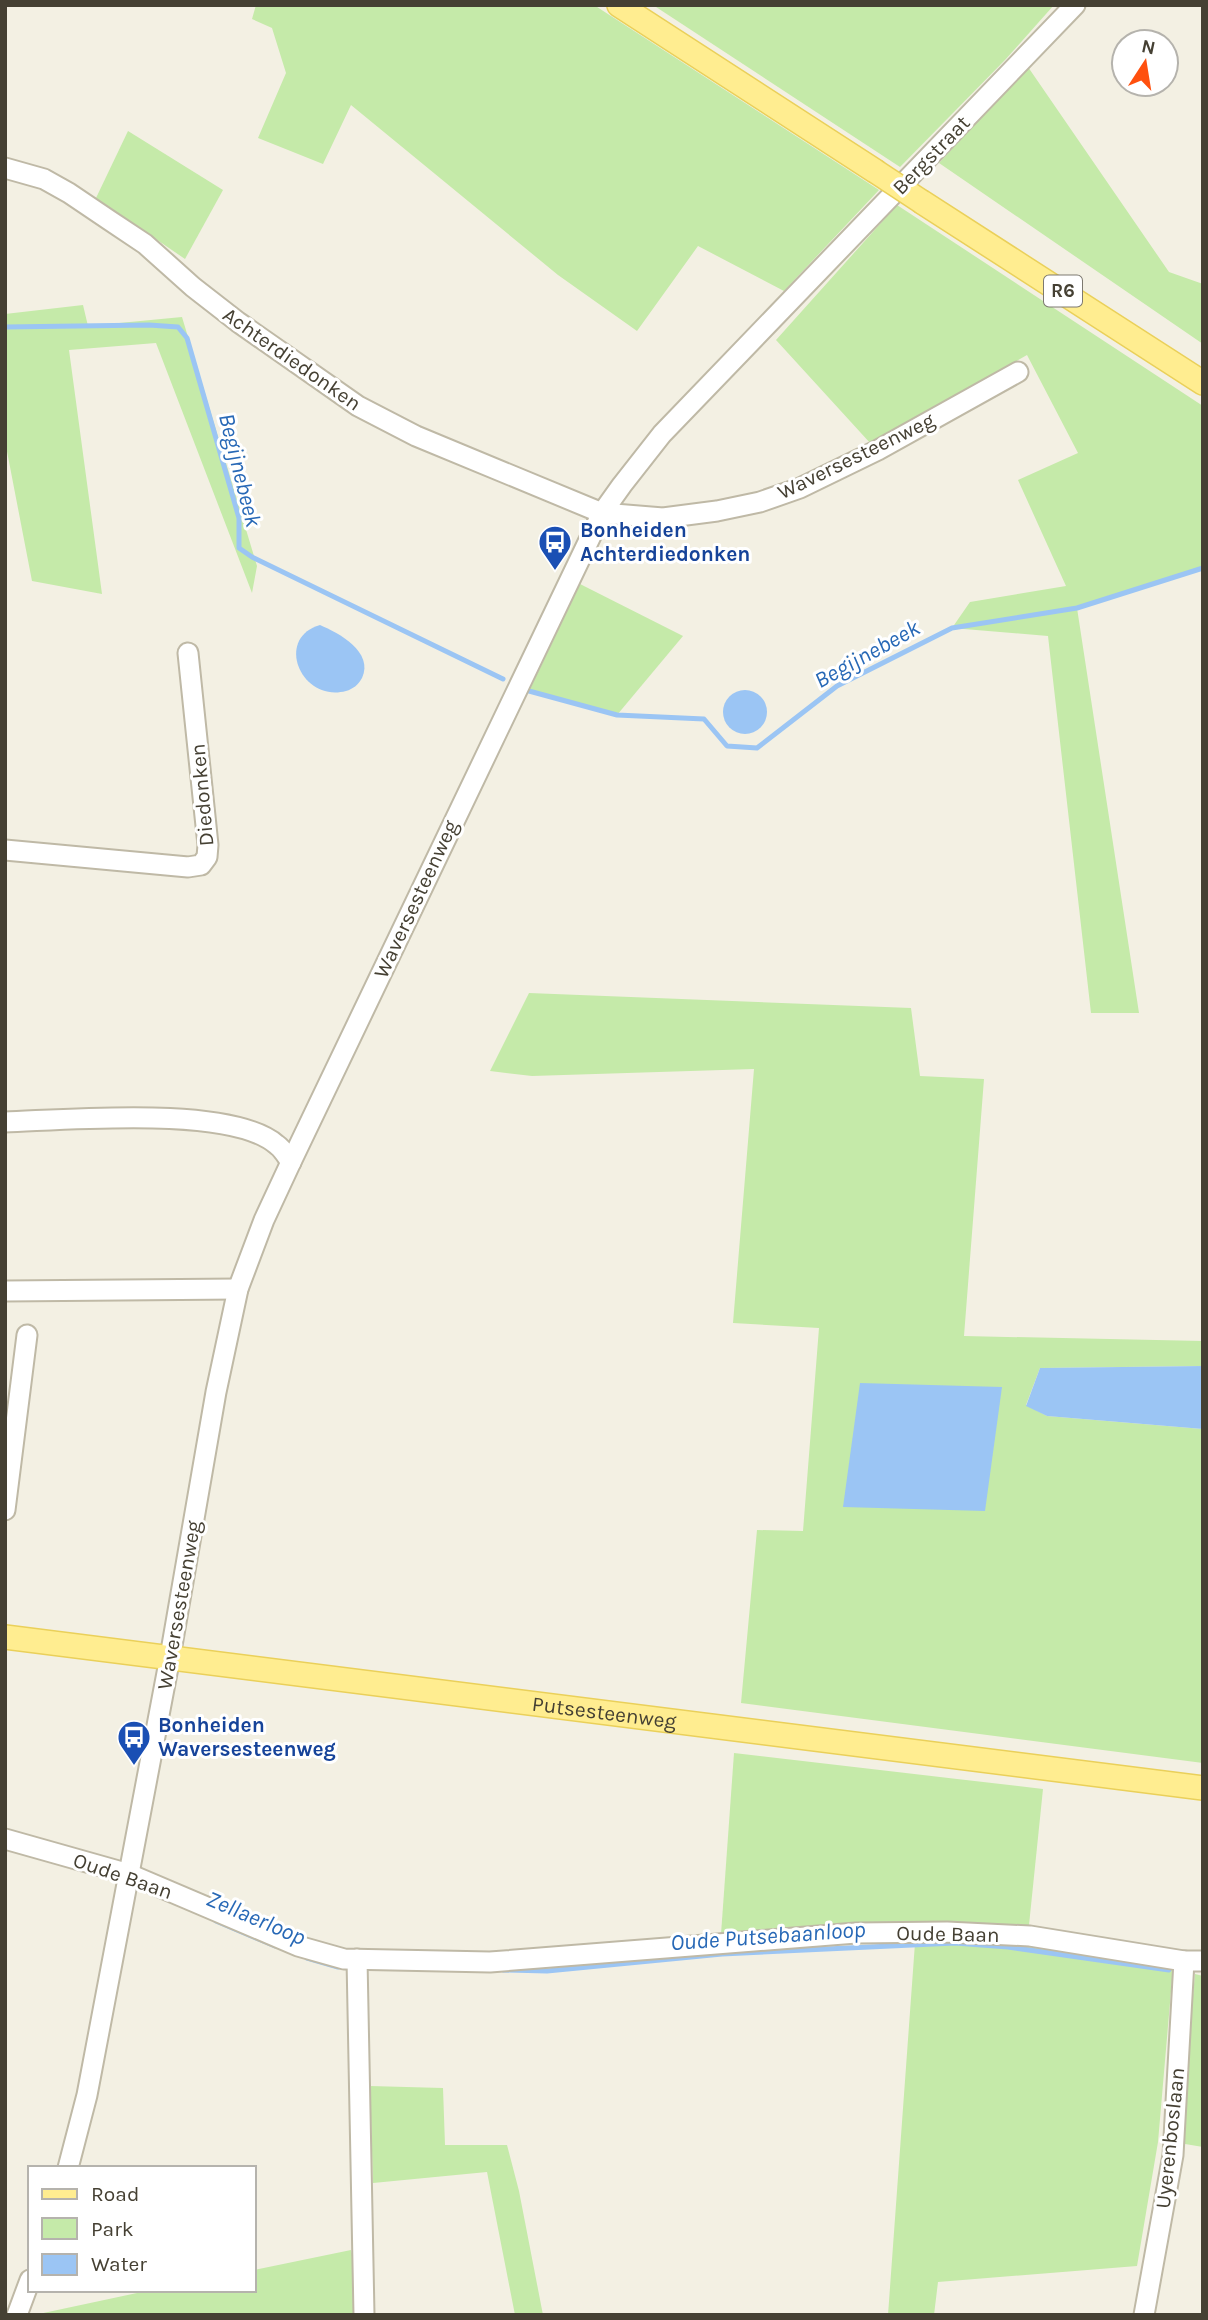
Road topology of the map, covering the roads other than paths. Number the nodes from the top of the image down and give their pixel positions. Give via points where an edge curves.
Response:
1 (619, 5) edge
2 (1075, 5) edge
3 (5, 168) edge
4 (787, 305) joint
5 (1018, 372) dead end
6 (1203, 383) edge
7 (602, 513) junction
8 (188, 653) dead end
9 (5, 850) edge
10 (5, 1122) edge
11 (291, 1162) junction
12 (238, 1289) junction
13 (5, 1291) edge
14 (27, 1335) dead end
15 (5, 1510) edge
16 (5, 1637) edge
17 (170, 1657) junction
18 (1203, 1788) edge
19 (5, 1839) edge
20 (129, 1874) junction
21 (356, 1959) junction
22 (1193, 1961) edge
23 (69, 2166) edge
24 (28, 2285) edge
25 (17, 2315) edge
26 (364, 2315) edge
27 (1144, 2315) edge

1 - 6 main road, R6, bridge
2 - 4 street, Bergstraat
3 - 7 street, Achterdiedonken via 44,179 145,244 238,323 358,406 415,436
4 - 7 street, Waversesteenweg via 662,434
5 - 7 street, Waversesteenweg via 866,455 760,502 663,518
7 - 11 street, Waversesteenweg
8 - 9 street, Diedonken via 208,845 208,857 201,865
10 - 11 street via 95,1119 227,1124 277,1144
11 - 12 street, Waversesteenweg
12 - 13 street
12 - 17 street, Waversesteenweg
14 - 15 street
16 - 17 main road, Putsesteenweg
17 - 18 main road, Putsesteenweg
17 - 20 street, Waversesteenweg
19 - 20 street, Oude Baan
20 - 21 street, Oude Baan via 298,1946
20 - 23 street, Waversesteenweg via 87,2095
21 - 22 street, Oude Baan via 490,1962 856,1933 947,1932 1030,1936
21 - 26 street
22 - 27 street, Uyerenboslaan via 1173,2155
24 - 25 street

